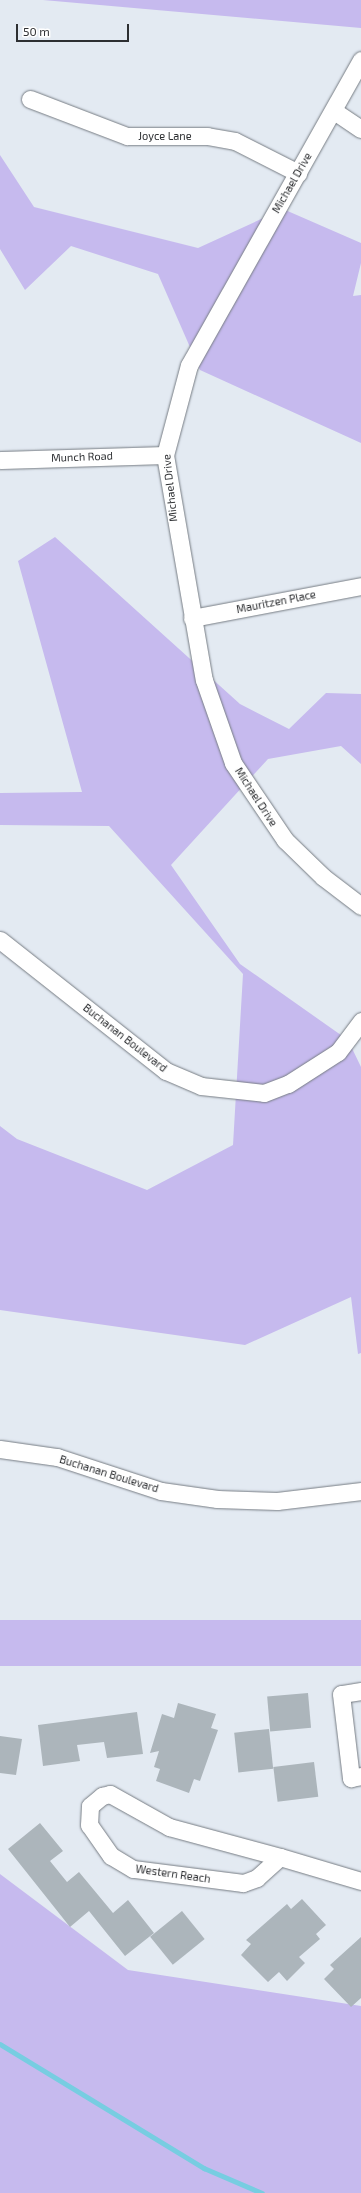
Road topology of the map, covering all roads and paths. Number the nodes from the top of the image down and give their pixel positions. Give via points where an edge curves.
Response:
1 (361, 60) edge
2 (30, 99) dead end
3 (334, 111) junction
4 (361, 129) edge
5 (298, 173) junction
6 (165, 455) junction
7 (0, 460) edge
8 (361, 586) edge
9 (192, 618) junction
10 (361, 906) edge
11 (0, 940) edge
12 (361, 1021) edge
13 (0, 1449) edge
14 (361, 1491) edge
15 (361, 1691) edge
16 (355, 1758) edge
17 (361, 1776) edge
18 (280, 1857) junction
19 (361, 1881) edge

1 - 3 street, Michael Drive
2 - 5 street, Joyce Lane via 127,136 207,136 235,141
3 - 4 street
3 - 5 street, Michael Drive
5 - 6 street, Michael Drive via 189,365
6 - 7 street, Munch Road
6 - 9 street, Michael Drive
8 - 9 street, Mauritzen Place
9 - 10 street, Michael Drive via 204,680 233,763 285,840 323,877
11 - 12 street, Buchanan Boulevard via 166,1071 200,1086 264,1093 288,1084 338,1052
13 - 14 street, Buchanan Boulevard via 45,1454 162,1491 217,1499 277,1501
15 - 16 street via 341,1694
16 - 17 street via 351,1778
18 - 18 street, Western Reach via 163,1824 117,1796 95,1800 87,1815 89,1825 111,1856 133,1869 243,1883 257,1878
18 - 19 street, Western Reach

